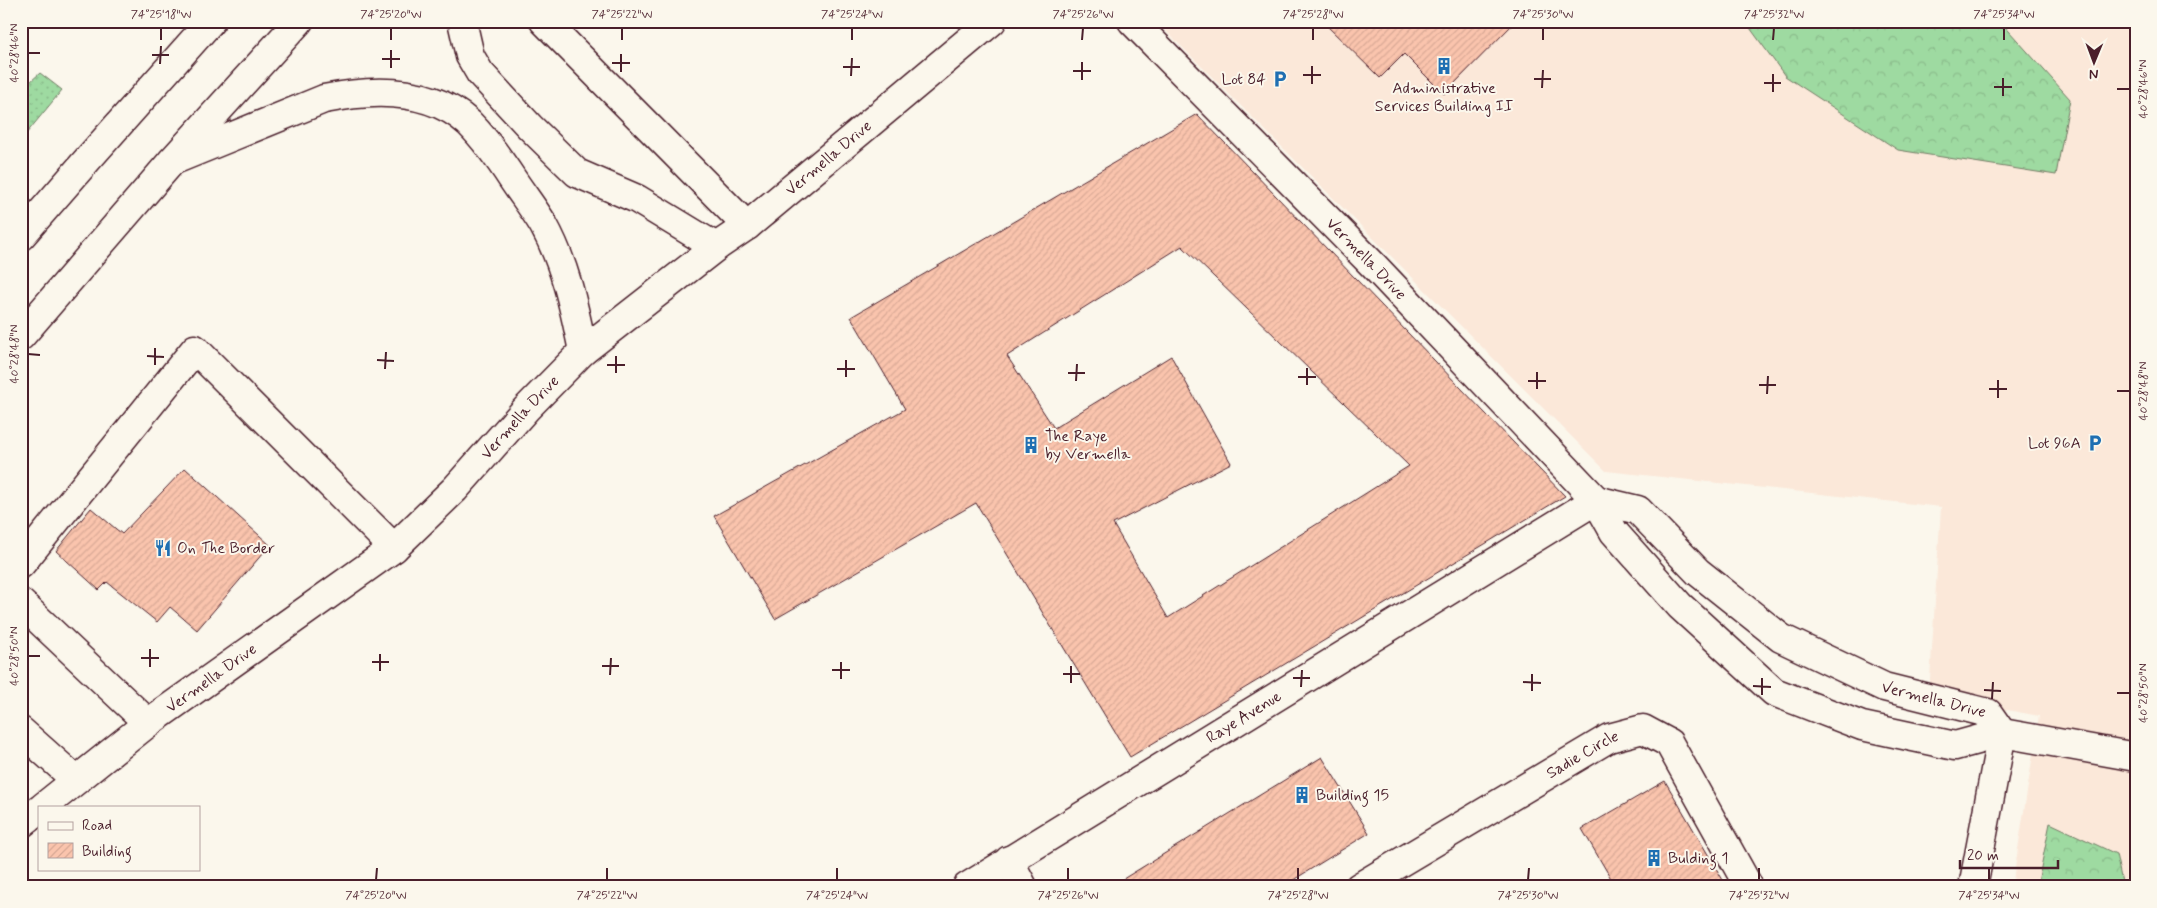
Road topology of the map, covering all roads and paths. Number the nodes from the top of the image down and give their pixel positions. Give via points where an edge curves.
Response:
1 (211, 21) edge
2 (299, 21) edge
3 (462, 21) edge
4 (544, 21) edge
5 (992, 21) edge
6 (1132, 21) edge
7 (172, 161) junction
8 (747, 226) junction
9 (21, 236) edge
10 (716, 247) junction
11 (21, 336) edge
12 (584, 350) junction
13 (1596, 500) junction
14 (394, 548) junction
15 (21, 564) edge
16 (21, 603) edge
17 (148, 723) junction
18 (21, 731) edge
19 (2002, 733) junction
20 (2136, 757) edge
21 (76, 780) junction
22 (44, 806) edge
23 (38, 811) edge
24 (21, 824) edge
25 (1009, 860) junction
26 (967, 887) edge
27 (1023, 887) edge
28 (1359, 887) edge
29 (1749, 887) edge
30 (1973, 887) edge

1 - 9 main road
2 - 7 main road
3 - 10 main road via 470,56 480,73 577,173 637,199
4 - 8 main road
5 - 8 main road, Vermella Drive
6 - 13 main road, Vermella Drive via 1374,266
7 - 11 main road
7 - 12 main road via 324,99 350,93 375,91 433,102 468,123 496,156 543,224 562,265
8 - 10 main road, Vermella Drive
10 - 12 main road, Vermella Drive
12 - 14 main road, Vermella Drive via 454,490
13 - 19 main road, Vermella Drive via 1638,510 1698,572 1781,638 1884,687 1988,713
13 - 19 main road, Vermella Drive via 1614,532 1680,606 1774,692 1862,726 1955,746
13 - 25 main road, Raye Avenue
14 - 15 main road via 194,349
14 - 17 main road, Vermella Drive
16 - 17 main road
17 - 21 main road, Vermella Drive
18 - 21 main road
19 - 20 main road
19 - 30 main road
21 - 22 main road, Vermella Drive
23 - 24 main road
25 - 26 main road, Raye Avenue
25 - 27 main road
28 - 29 main road, Sadie Circle via 1609,738 1644,728 1669,742

